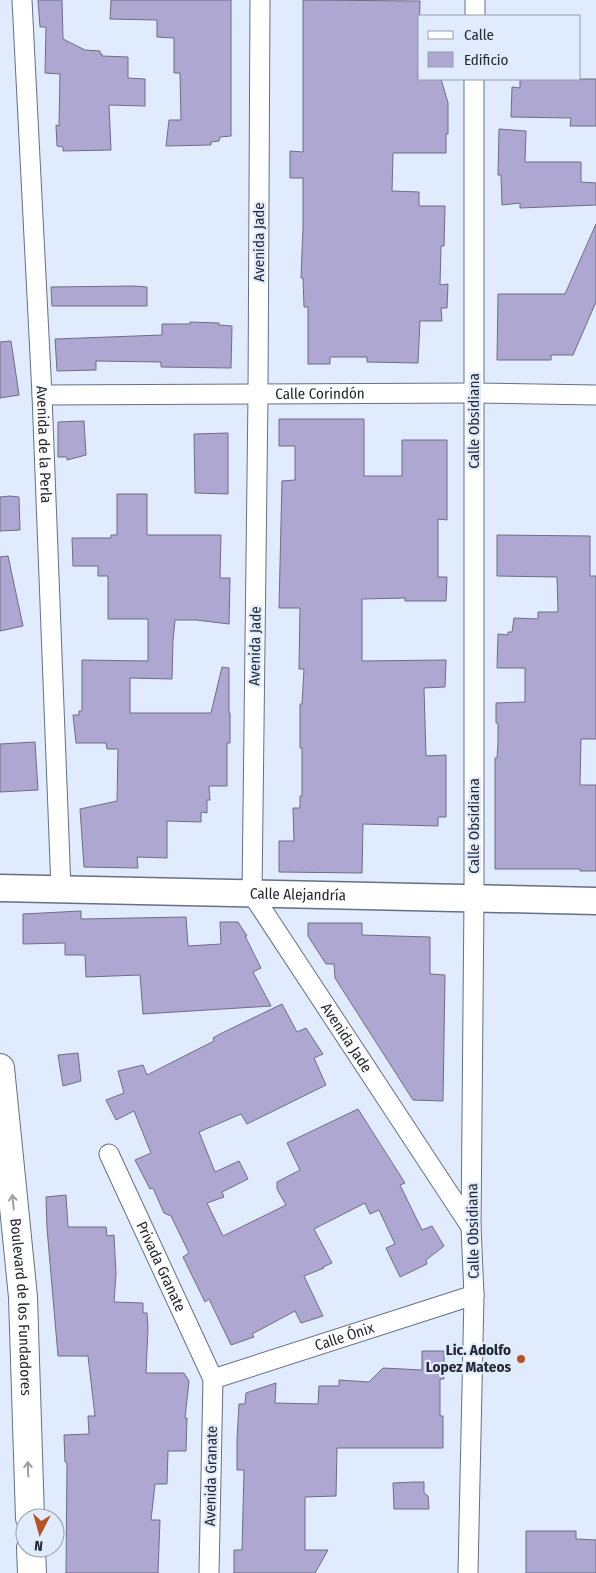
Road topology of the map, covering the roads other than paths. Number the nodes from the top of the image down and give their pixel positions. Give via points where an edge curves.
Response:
1 (22, 0) edge
2 (260, 0) edge
3 (475, 0) edge
4 (474, 15) edge
5 (474, 80) edge
6 (474, 393) junction
7 (258, 394) junction
8 (42, 395) junction
9 (596, 395) edge
10 (0, 888) edge
11 (62, 889) junction
12 (252, 894) junction
13 (474, 898) junction
14 (596, 901) edge
15 (0, 1068) edge
16 (109, 1154) dead end
17 (472, 1227) junction
18 (474, 1295) junction
19 (214, 1379) junction
20 (30, 1508) edge
21 (31, 1558) edge
22 (32, 1573) edge
23 (210, 1573) edge
24 (468, 1573) edge

1 - 8 street, Avenida de la Perla
2 - 7 street, Avenida Jade
3 - 4 street
5 - 6 street, Calle Obsidiana
6 - 7 street, Calle Corindón
6 - 9 street, Calle Corindón
6 - 13 street, Calle Obsidiana
7 - 8 street, Calle Corindón
7 - 12 street, Avenida Jade
8 - 11 street, Avenida de la Perla
10 - 11 main road, Calle Alejandría
11 - 12 main road, Calle Alejandría
12 - 13 main road, Calle Alejandría
12 - 17 street, Avenida Jade
13 - 14 main road, Calle Alejandría
13 - 17 street, Calle Obsidiana
20 -> 15 main road, Boulevard de los Fundadores via 23,1297
16 - 19 street, Privada Granate
17 - 18 street, Calle Obsidiana
18 - 19 street, Calle Ónix
18 - 24 street, Calle Obsidiana
19 - 23 street, Avenida Granate
21 - 22 main road

